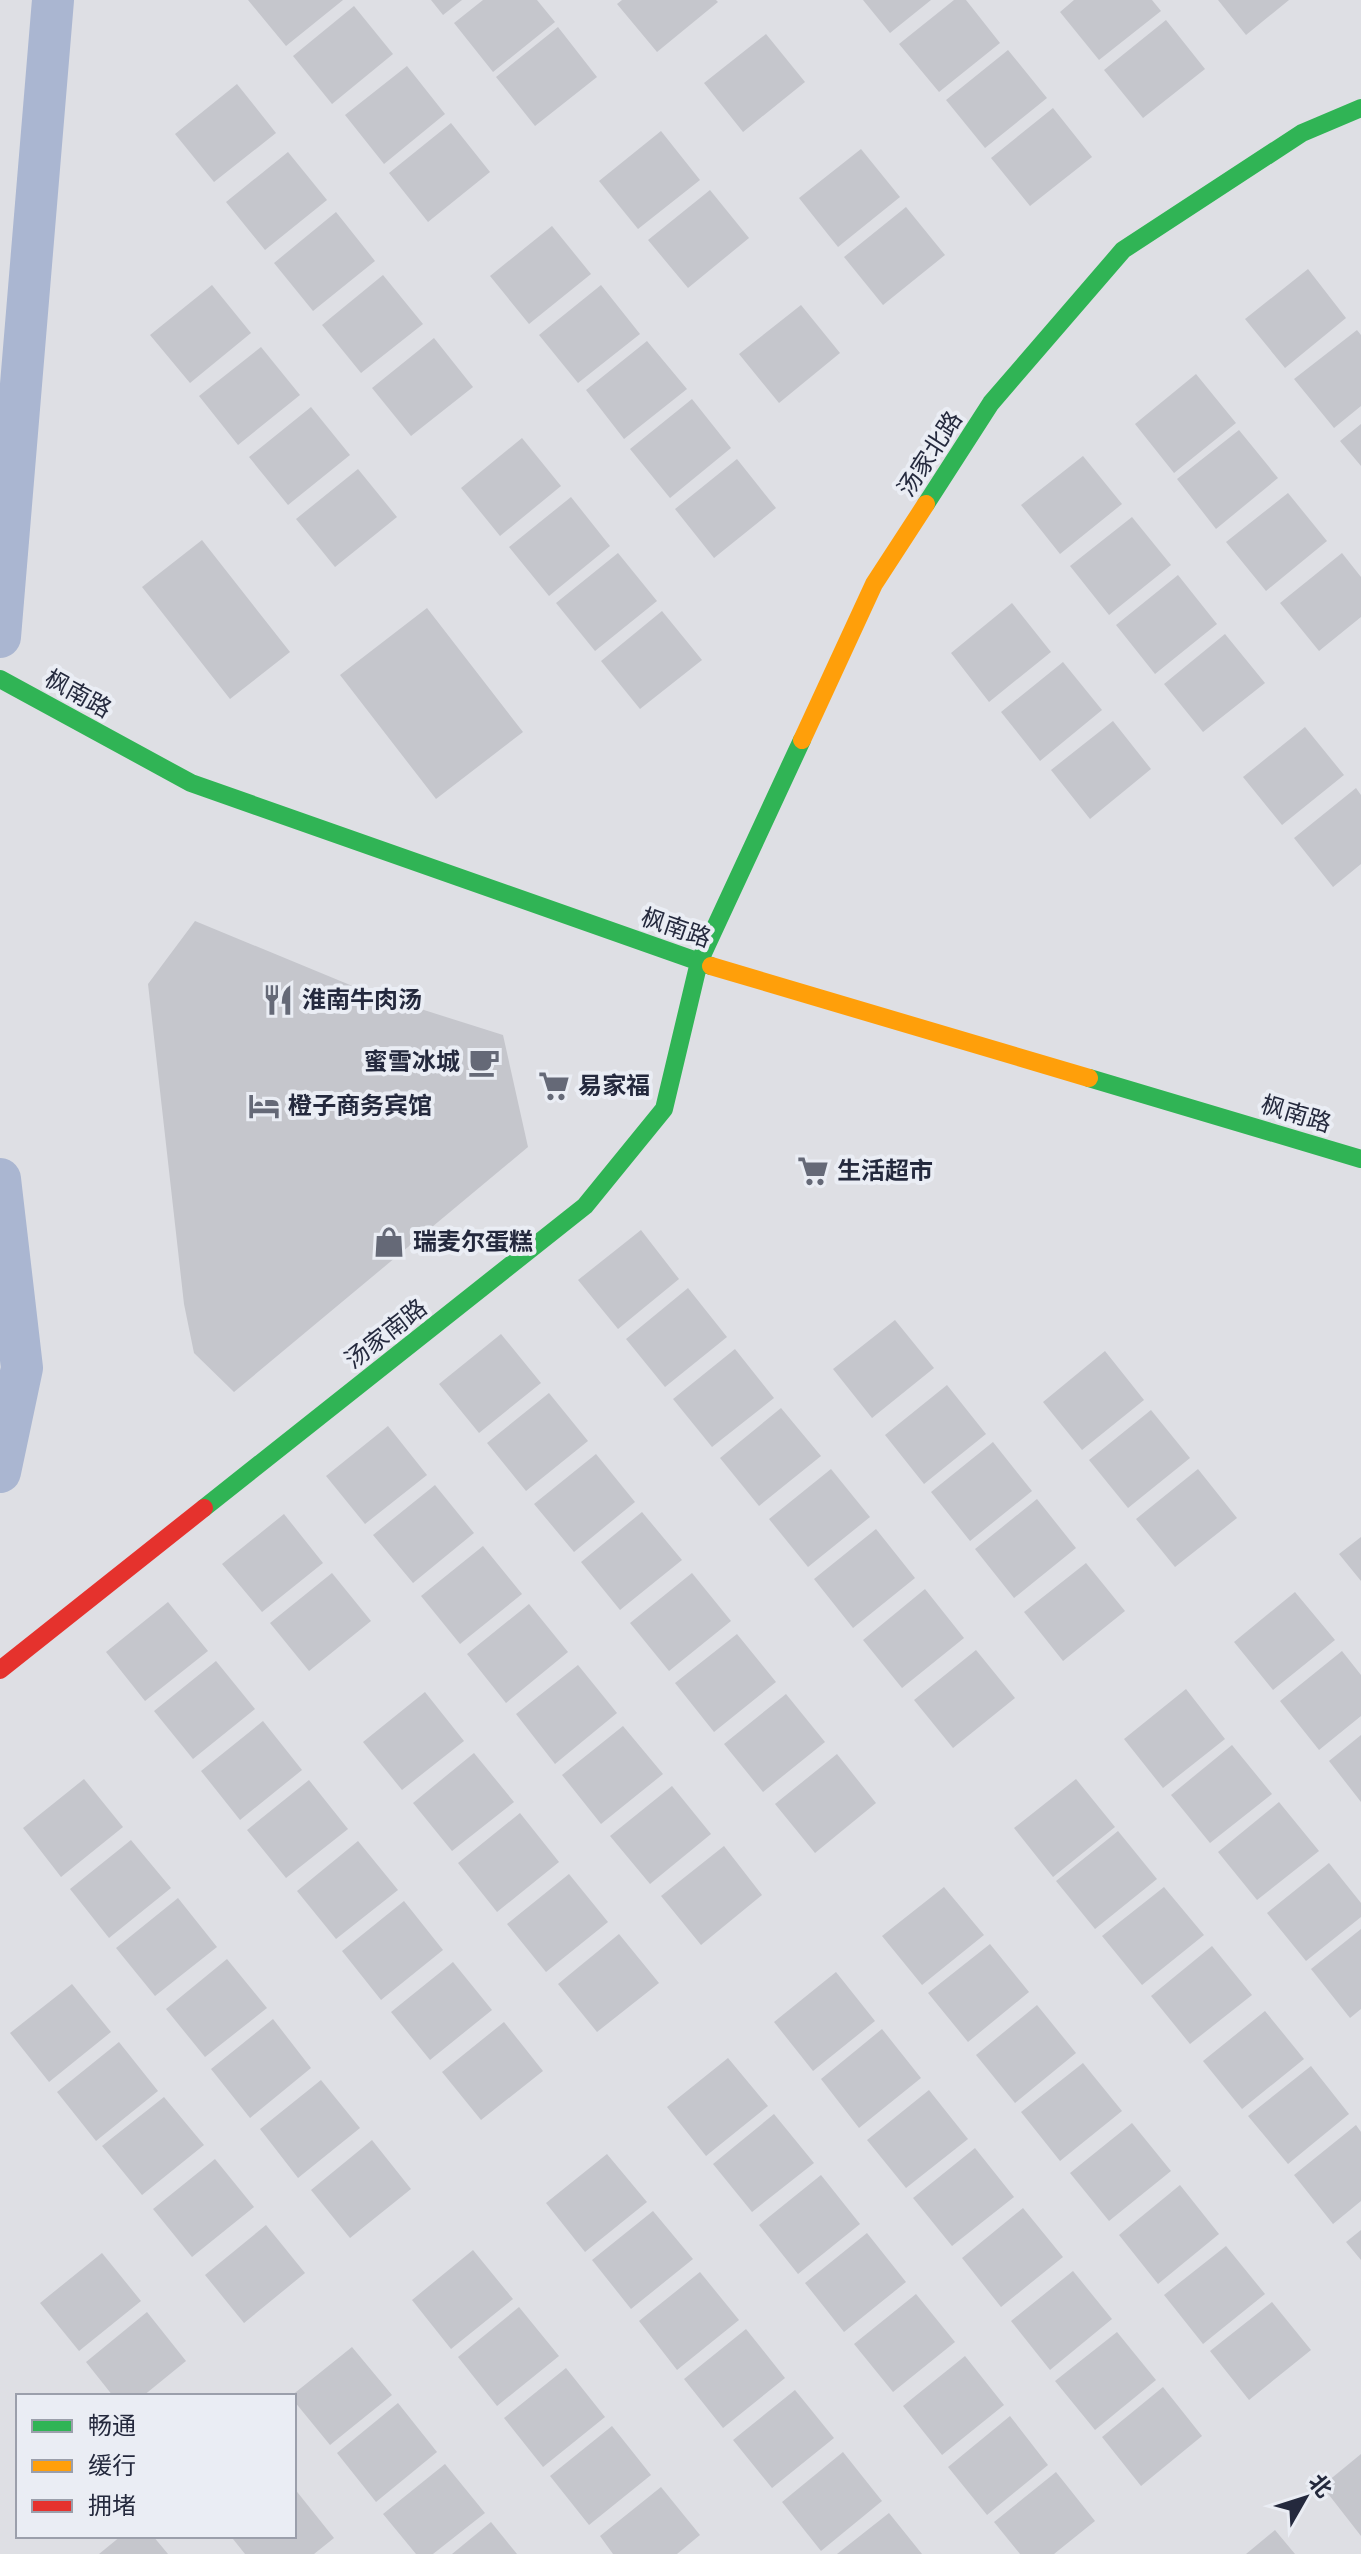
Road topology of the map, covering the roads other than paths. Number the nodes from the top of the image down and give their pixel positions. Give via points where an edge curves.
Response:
1 (1361, 108) edge
2 (0, 679) edge
3 (699, 962) junction
4 (1361, 1159) edge
5 (0, 1670) edge

1 - 3 street, 汤家北路 via 1302,133 1123,250 991,403 874,584
2 - 3 street, 枫南路 via 191,783
3 - 4 street, 枫南路
3 - 5 street, 汤家南路 via 664,1109 585,1206

